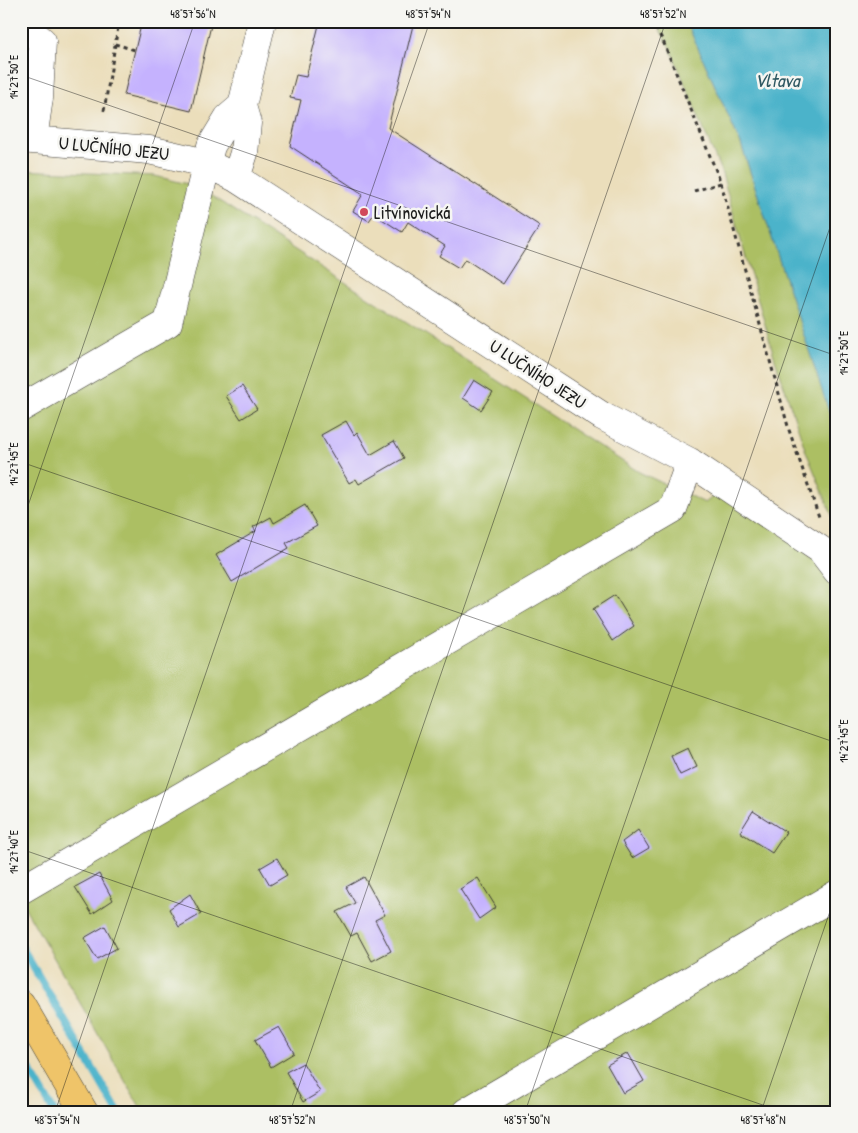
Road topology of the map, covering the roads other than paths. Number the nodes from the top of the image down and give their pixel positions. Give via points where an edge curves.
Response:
1 (262, 21) edge
2 (21, 24) edge
3 (242, 106) junction
4 (27, 139) edge
5 (206, 163) junction
6 (236, 178) junction
7 (21, 408) edge
8 (690, 462) junction
9 (837, 571) edge
10 (21, 890) edge
11 (837, 894) edge
12 (21, 1004) edge
13 (84, 1112) edge
14 (466, 1112) edge

1 - 3 street
2 - 4 street via 42,41 39,98
3 - 5 street via 228,118 211,146
3 - 6 street via 246,123 244,153
4 - 5 street, U LUČNÍHO JEZU via 149,150
5 - 6 street, U LUČNÍHO JEZU
5 - 7 street via 168,323
6 - 8 street, U LUČNÍHO JEZU via 602,416
8 - 9 street, U LUČNÍHO JEZU via 821,550
8 - 10 street via 673,509
11 - 14 street
12 - 13 main road

